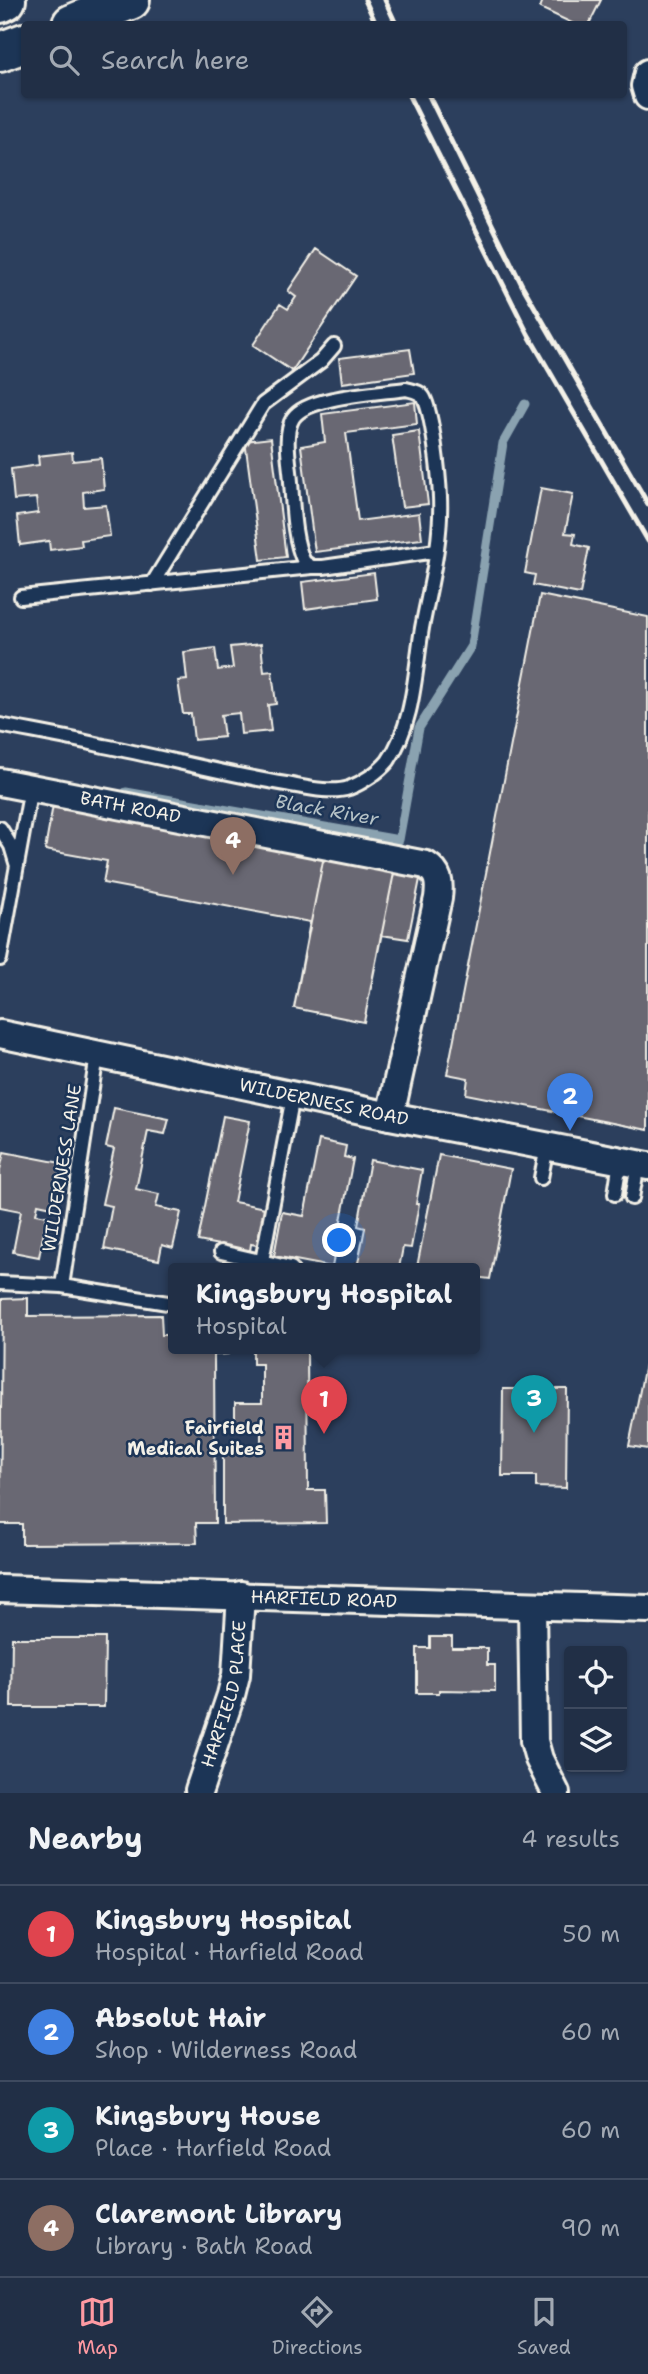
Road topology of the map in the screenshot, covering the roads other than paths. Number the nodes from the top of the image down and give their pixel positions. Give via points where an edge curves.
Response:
1 (6, 0) edge
2 (130, 0) edge
3 (0, 3) edge
4 (79, 21) edge
5 (21, 44) edge
6 (0, 52) edge
7 (648, 73) edge
8 (648, 96) edge
9 (334, 346) dead end
10 (436, 551) junction
11 (312, 567) junction
12 (152, 584) junction
13 (21, 597) dead end
14 (0, 725) edge
15 (0, 782) edge
16 (31, 788) junction
17 (0, 828) edge
18 (18, 870) junction
19 (0, 959) edge
20 (0, 1034) edge
21 (97, 1055) junction
22 (293, 1096) junction
23 (390, 1116) junction
24 (547, 1146) junction
25 (635, 1164) edge
26 (541, 1178) dead end
27 (615, 1194) dead end
28 (632, 1198) dead end
29 (221, 1252) dead end
30 (262, 1261) junction
31 (270, 1263) edge
32 (0, 1283) edge
33 (62, 1286) junction
34 (168, 1303) edge
35 (0, 1589) edge
36 (241, 1595) junction
37 (533, 1606) junction
38 (648, 1609) edge
39 (199, 1790) dead end
40 (556, 1793) edge

1 - 3 main road
2 - 4 main road
5 - 6 main road
7 - 8 street
9 - 12 lane via 263,404
10 - 11 lane
10 - 11 lane via 440,497 430,419 423,396 406,389 320,402 293,419 289,430 293,509 300,555
10 - 14 lane via 409,710 399,740 387,762 347,789 325,790 238,776
11 - 12 lane
12 - 13 lane
15 - 16 street, BATH ROAD
16 - 18 lane
16 - 23 street, BATH ROAD via 426,865 438,876 438,898
17 - 18 lane
18 - 19 lane
20 - 21 street, WILDERNESS ROAD
21 - 22 street, WILDERNESS ROAD
21 - 33 lane, WILDERNESS LANE
22 - 23 street, WILDERNESS ROAD
22 - 30 lane
23 - 24 street, WILDERNESS ROAD
24 - 25 street, WILDERNESS ROAD
24 - 26 lane
25 - 27 lane
25 - 28 lane
29 - 30 lane
30 - 31 lane
32 - 33 lane
33 - 34 lane
35 - 36 street, HARFIELD ROAD
36 - 37 street, HARFIELD ROAD
36 - 39 street, HARFIELD PLACE via 233,1685
37 - 38 street, HARFIELD ROAD
37 - 40 street via 534,1741

